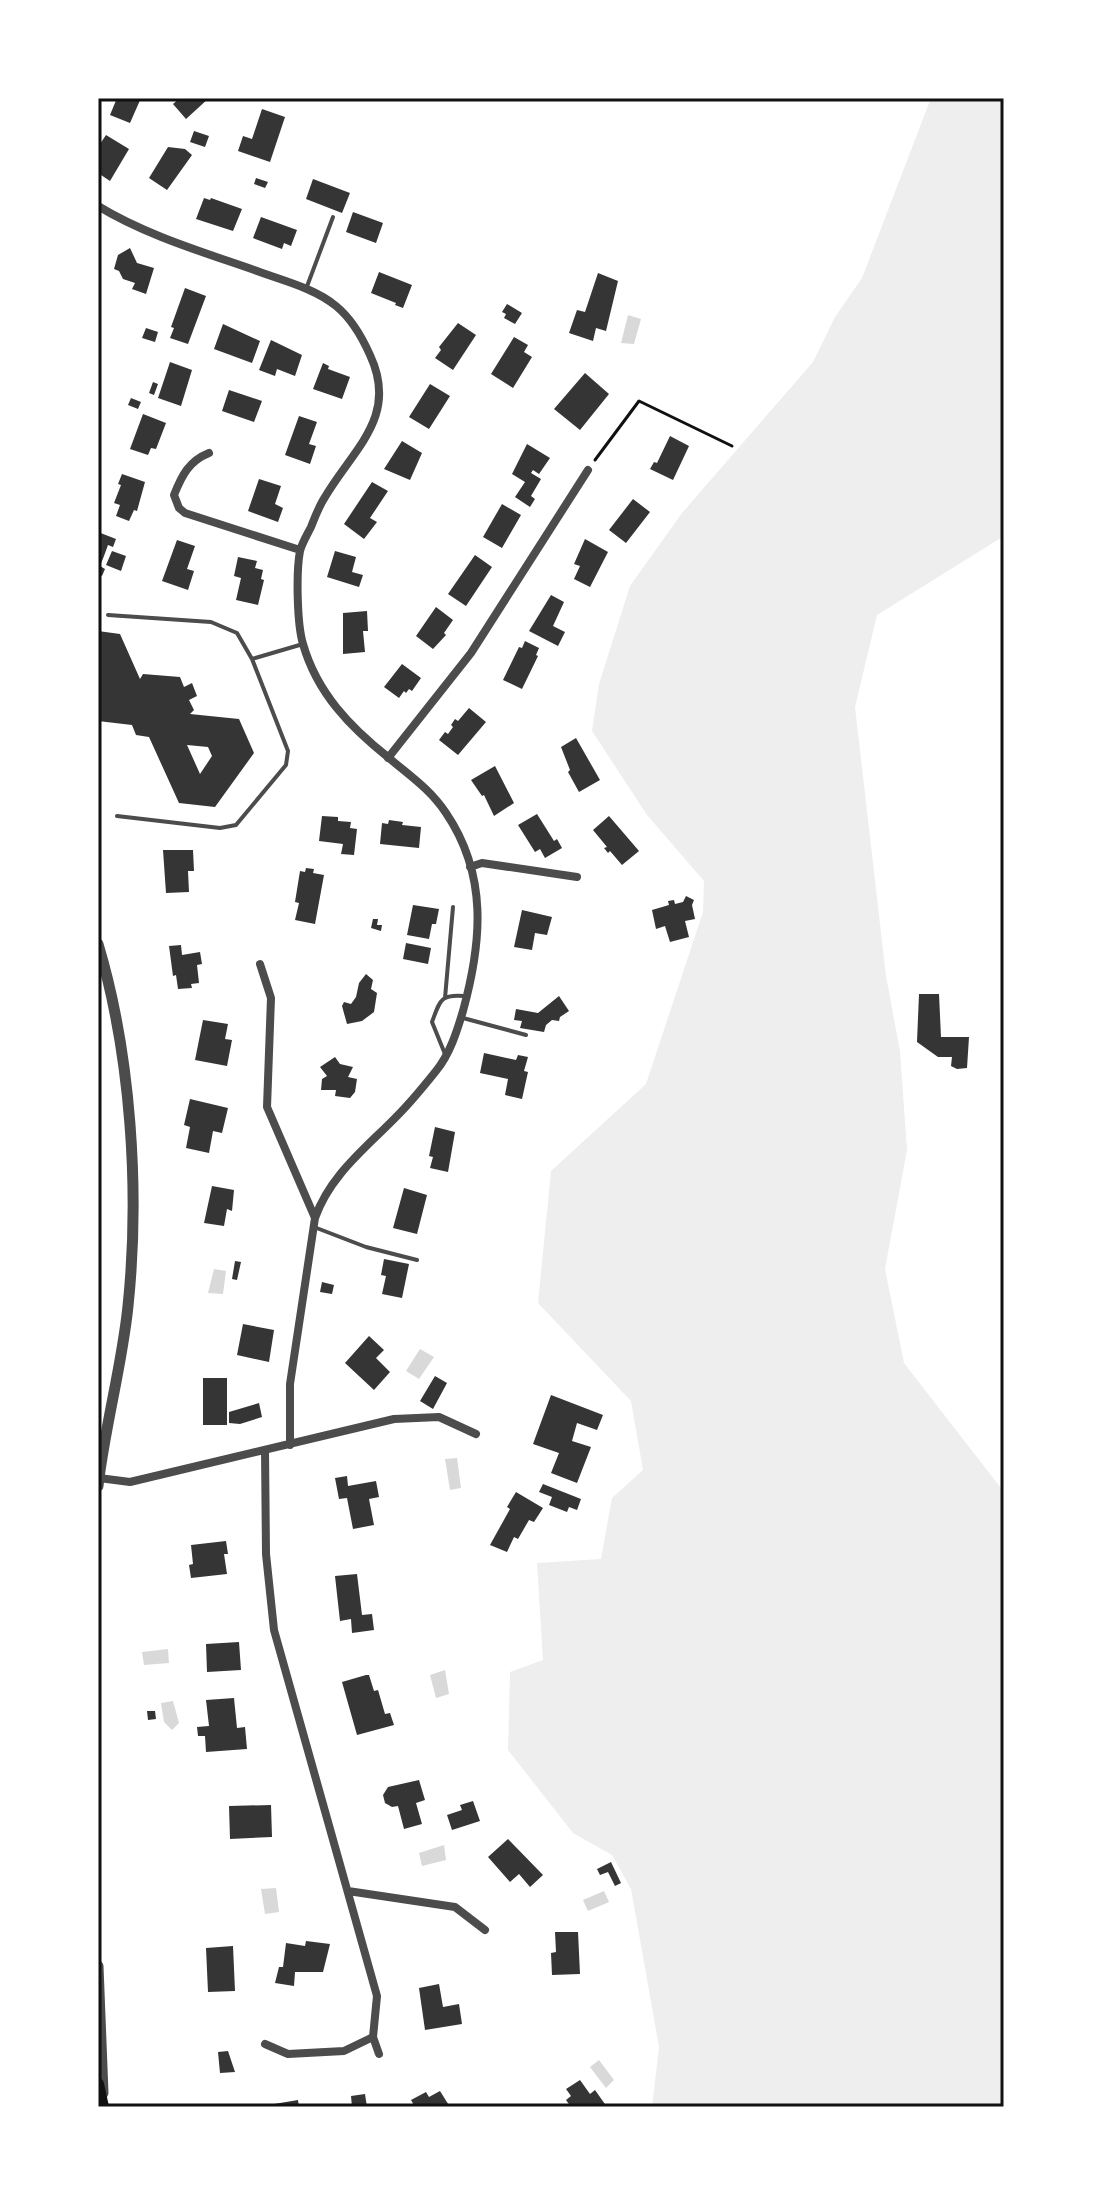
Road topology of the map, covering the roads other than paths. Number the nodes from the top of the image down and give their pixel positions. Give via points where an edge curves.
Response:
1 (98, 206) edge
2 (333, 217) dead end
3 (306, 289) junction
4 (209, 453) dead end
5 (588, 470) road end
6 (300, 550) junction
7 (108, 615) dead end
8 (303, 644) junction
9 (252, 659) junction
10 (388, 758) junction
11 (117, 816) dead end
12 (470, 867) junction
13 (577, 877) dead end
14 (453, 907) dead end
15 (98, 944) edge
16 (260, 964) dead end
17 (467, 996) junction
18 (445, 998) junction
19 (461, 1018) junction
20 (526, 1035) dead end
21 (445, 1056) junction
22 (314, 1223) junction
23 (417, 1260) dead end
24 (476, 1434) dead end
25 (290, 1445) junction
26 (265, 1450) junction
27 (99, 1473) edge
28 (98, 1486) edge
29 (348, 1891) junction
30 (485, 1930) dead end
31 (98, 1966) edge
32 (98, 1977) edge
33 (373, 2037) junction
34 (265, 2044) dead end
35 (379, 2054) dead end
36 (98, 2084) edge
37 (103, 2104) edge

1 - 3 street via 178,243
2 - 3 lane
3 - 6 street via 336,306 359,332 375,365 379,400 369,435 325,497
4 - 6 street via 185,472 174,495 179,508
5 - 10 street via 471,653
6 - 8 street
7 - 9 lane via 211,622 237,633
8 - 9 lane
8 - 10 street via 320,686 344,719
9 - 11 lane via 288,751 286,765 257,801 236,825 220,828
10 - 12 street via 423,784 447,814
12 - 13 street via 482,863
12 - 17 street via 479,937
14 - 18 lane
15 - 27 street via 110,984 125,1084 133,1194 128,1307
16 - 22 street via 271,998 267,1107
17 - 18 lane
17 - 19 street
18 - 21 lane via 432,1022
19 - 20 lane
19 - 21 street
21 - 22 street via 397,1116 355,1155 320,1205
22 - 23 lane via 366,1247
22 - 25 street via 290,1384
24 - 25 street via 439,1417 394,1419
25 - 26 street
26 - 27 street via 130,1482
26 - 29 street via 266,1554 274,1630
27 - 28 street
29 - 30 street via 455,1907
29 - 33 street via 377,1996
31 - 32 street
32 - 37 street
33 - 34 street via 330,2052 288,2054
33 - 35 street
36 - 37 main road

